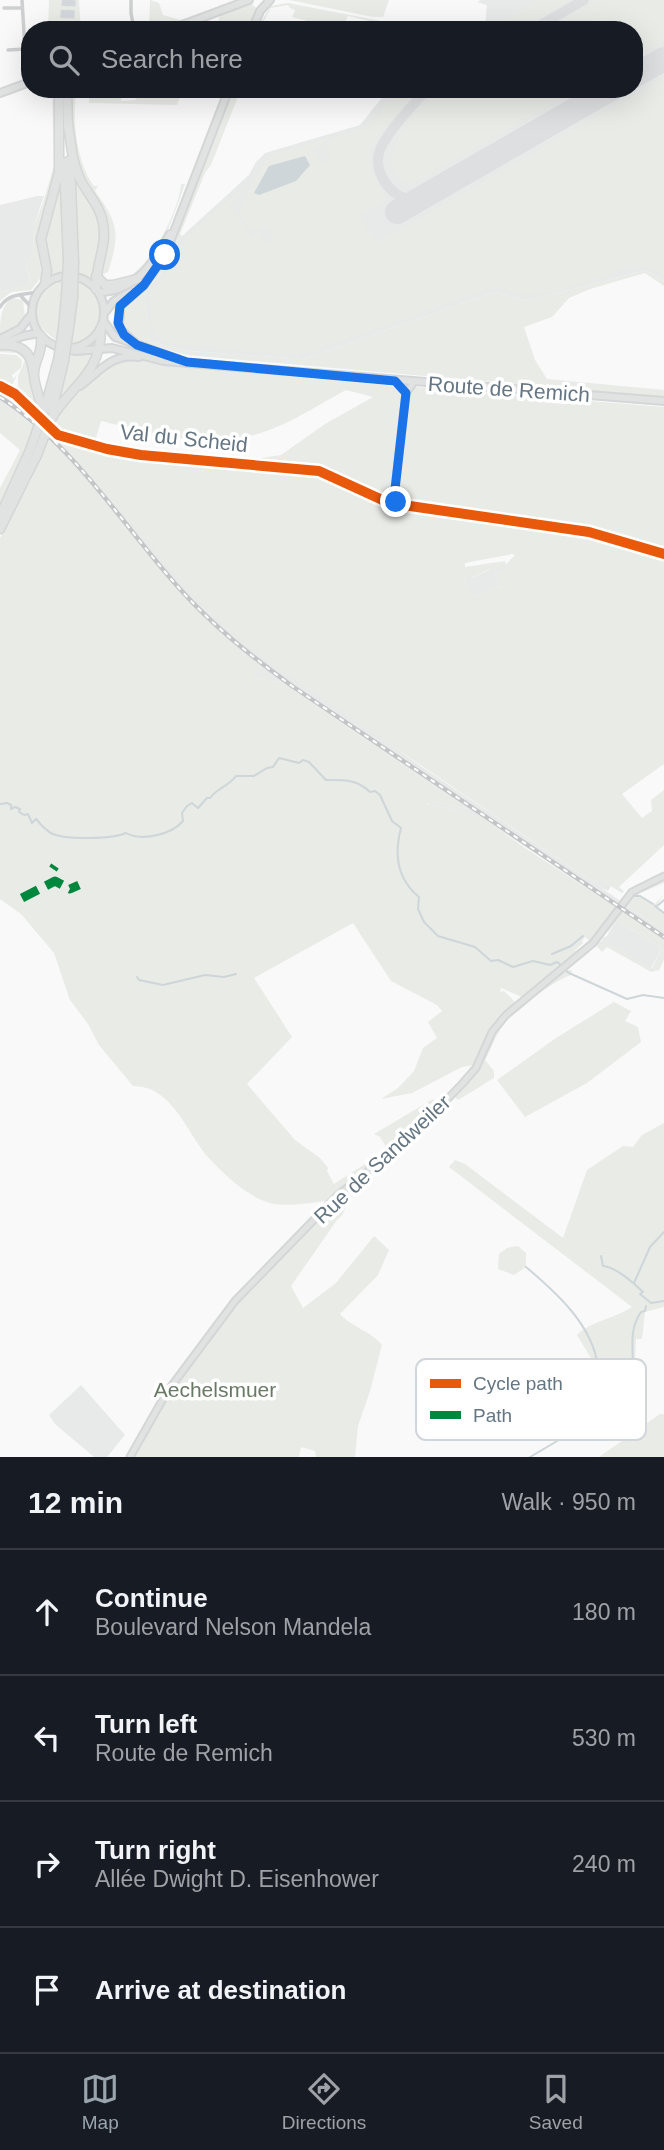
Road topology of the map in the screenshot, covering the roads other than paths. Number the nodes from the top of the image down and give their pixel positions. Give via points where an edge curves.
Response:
1 (22, 0) edge
2 (131, 0) edge
3 (249, 0) edge
4 (256, 0) edge
5 (268, 2) edge
6 (4, 8) dead end
7 (22, 8) junction
8 (23, 21) edge
9 (132, 21) edge
10 (193, 21) edge
11 (257, 21) edge
12 (21, 49) edge
13 (8, 50) dead end
14 (21, 84) edge
15 (0, 93) edge
16 (62, 98) edge
17 (62, 98) edge
18 (63, 98) edge
19 (225, 98) edge
20 (68, 123) junction
21 (176, 223) junction
22 (71, 262) junction
23 (96, 275) junction
24 (149, 278) junction
25 (137, 279) junction
26 (45, 284) junction
27 (98, 290) junction
28 (38, 292) junction
29 (19, 295) junction
30 (0, 307) edge
31 (32, 310) junction
32 (105, 312) junction
33 (102, 325) junction
34 (40, 335) junction
35 (0, 339) edge
36 (0, 345) edge
37 (137, 345) junction
38 (60, 348) junction
39 (99, 348) junction
40 (164, 361) junction
41 (187, 362) junction
42 (34, 374) junction
43 (395, 381) junction
44 (414, 382) junction
45 (0, 386) edge
46 (70, 393) junction
47 (406, 393) junction
48 (664, 401) edge
49 (46, 418) junction
50 (34, 453) junction
51 (395, 492) junction
52 (379, 499) junction
53 (400, 505) junction
54 (0, 516) edge
55 (0, 529) edge
56 (664, 554) edge
57 (664, 876) edge
58 (130, 1457) edge

1 - 7 street
2 - 9 street
3 - 10 main road
4 - 5 main road
5 - 11 main road
6 - 7 street
7 - 8 street
12 - 13 street
14 - 15 main road
16 - 22 highway
17 - 26 highway via 59,172 41,239
18 - 20 highway
19 - 21 main road
20 - 22 highway
20 - 23 highway via 75,167 104,226 104,248
21 - 24 main road via 165,255
21 - 25 main road
22 - 49 highway, bridge via 61,360
23 - 25 highway via 105,285
23 - 27 highway
24 - 32 main road
24 - 37 main road via 119,310 119,328
25 - 27 main road via 117,291
26 - 27 main road via 75,276
26 - 28 main road
27 - 32 main road
28 - 29 street
28 - 31 main road
29 - 30 street via 5,299
29 - 31 street
31 - 34 main road
31 - 35 main road via 20,329
32 - 33 main road
33 - 37 main road, Route de Remich via 115,337
33 - 38 main road via 84,345
33 - 39 highway
34 - 36 main road via 24,335
34 - 38 main road
34 - 42 highway via 42,350
36 - 42 highway via 26,351
37 - 41 main road, Route de Remich
38 - 39 main road, Route de Remich
39 - 40 main road, Route de Remich via 127,350
39 - 46 highway via 90,372
40 - 41 main road, Route de Remich
40 - 46 main road via 118,357
41 - 43 main road, Route de Remich
42 - 49 highway
43 - 44 main road, Route de Remich
43 - 47 main road
44 - 47 main road
44 - 48 main road, Route de Remich
45 - 52 street, Val du Scheid via 15,394 54,432 71,439 141,455 318,471
46 - 49 highway
47 - 51 main road
49 - 50 highway, bridge
50 - 54 highway
50 - 55 highway
51 - 52 street
51 - 53 main road
52 - 53 street, Val du Scheid
53 - 56 main road, Val du Scheid via 588,532
57 - 58 main road, Rue de Sandweiler via 632,892 598,938 499,1023 476,1068 421,1127 338,1195 236,1301 167,1392

